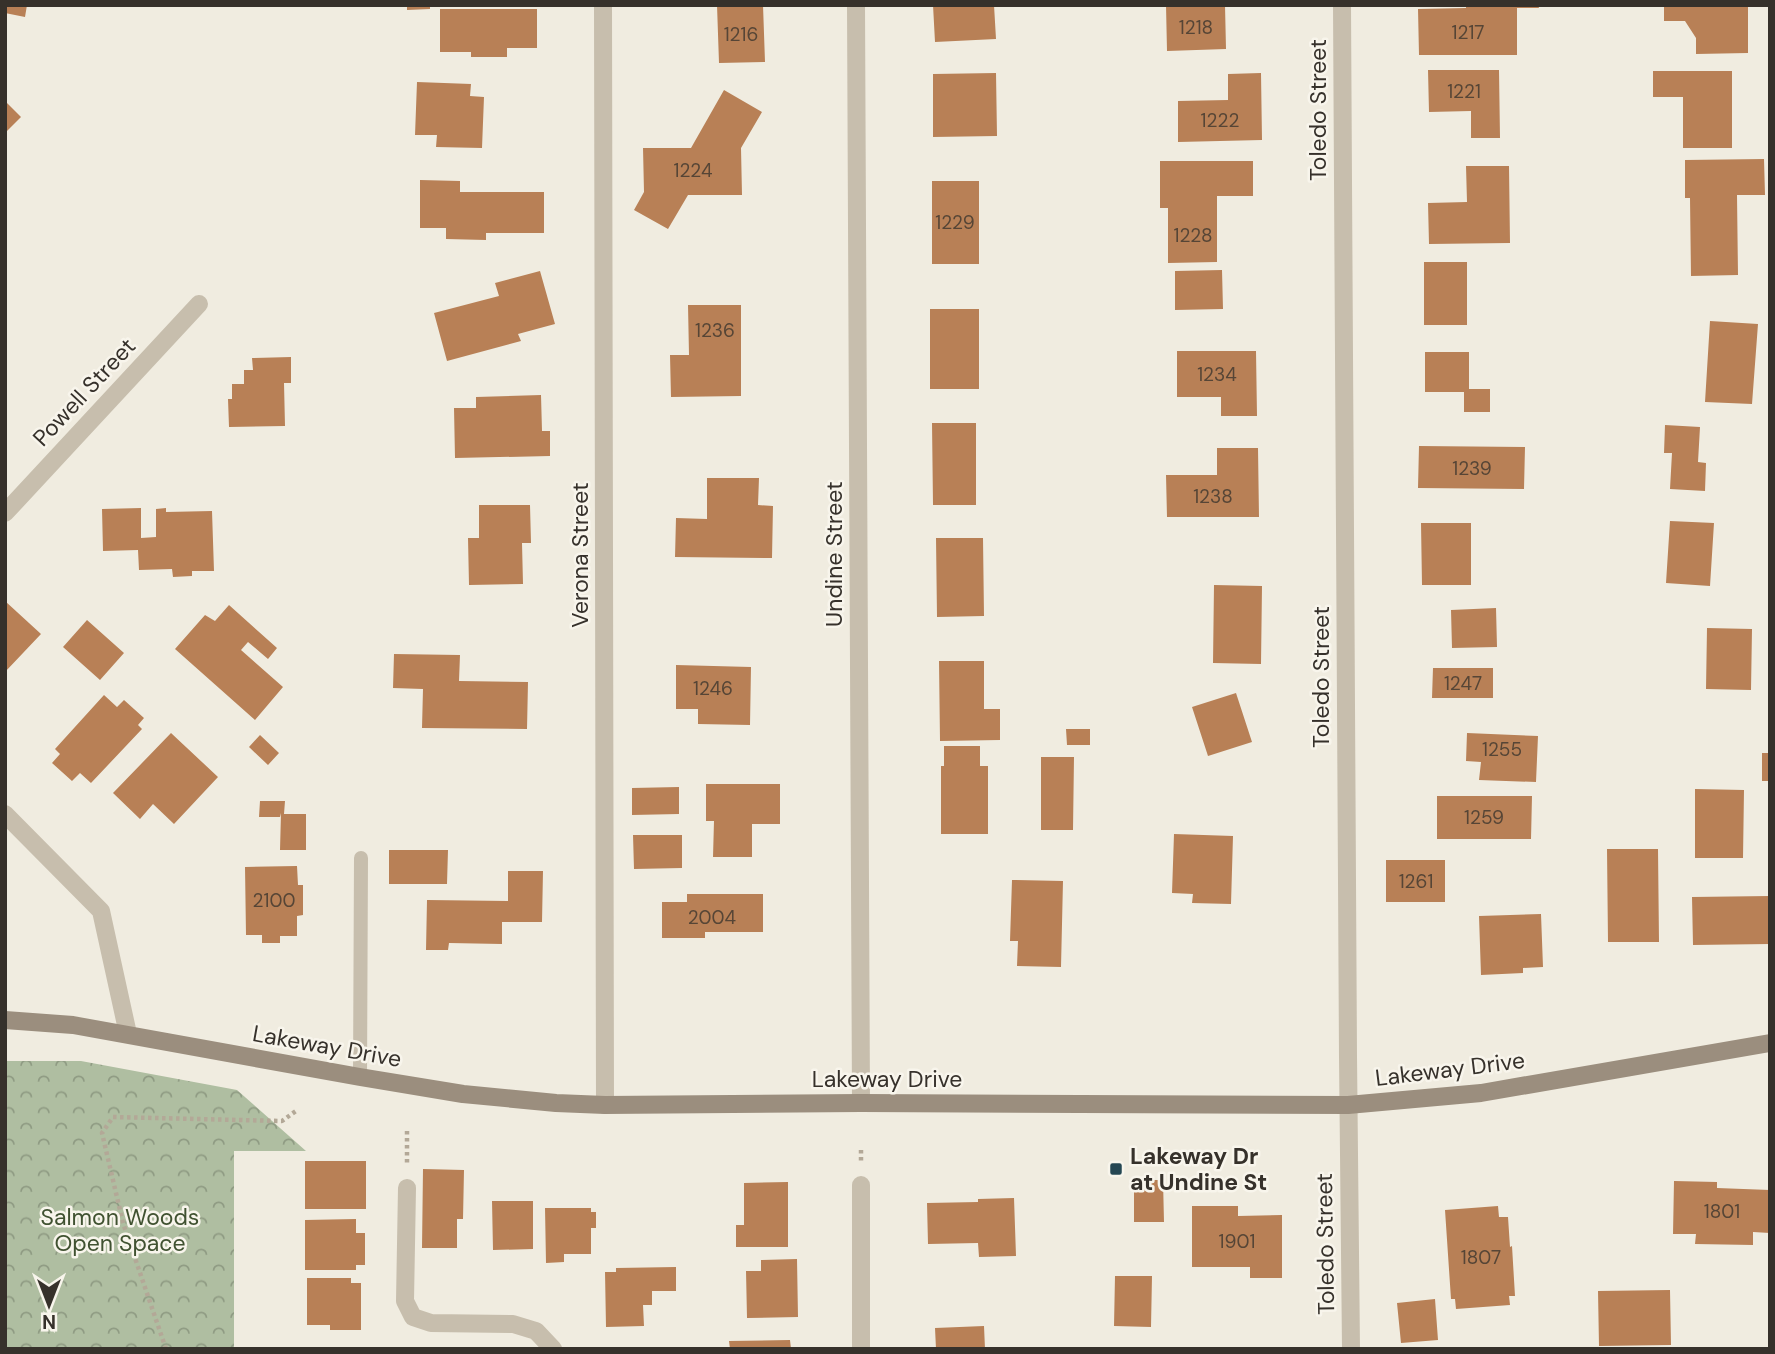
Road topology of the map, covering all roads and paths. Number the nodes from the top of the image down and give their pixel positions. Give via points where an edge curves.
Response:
1 (603, 5) edge
2 (856, 5) edge
3 (1342, 5) edge
4 (199, 304) dead end
5 (6, 510) edge
6 (5, 814) edge
7 (361, 859) dead end
8 (5, 1020) edge
9 (128, 1034) junction
10 (1770, 1042) edge
11 (360, 1077) junction
12 (861, 1103) junction
13 (605, 1105) junction
14 (1348, 1105) junction
15 (296, 1111) dead end
16 (407, 1131) dead end
17 (861, 1185) dead end
18 (407, 1188) joint
19 (166, 1349) edge
20 (553, 1349) edge
21 (861, 1349) edge
22 (1351, 1349) edge

1 - 13 street, Verona Street
2 - 12 street, Undine Street
3 - 14 street, Toledo Street
4 - 5 street, Powell Street
6 - 9 street via 101,911
7 - 11 lane
8 - 9 main road, Lakeway Drive
9 - 11 main road, Lakeway Drive
10 - 14 main road, Lakeway Drive via 1481,1093
11 - 13 main road, Lakeway Drive via 463,1094
12 - 13 main road, Lakeway Drive
12 - 14 main road, Lakeway Drive
14 - 22 street, Toledo Street
15 - 19 path via 282,1121 113,1117 102,1133 124,1223
16 - 18 path
17 - 21 street
18 - 20 street via 405,1301 413,1317 431,1323 513,1324 536,1331

